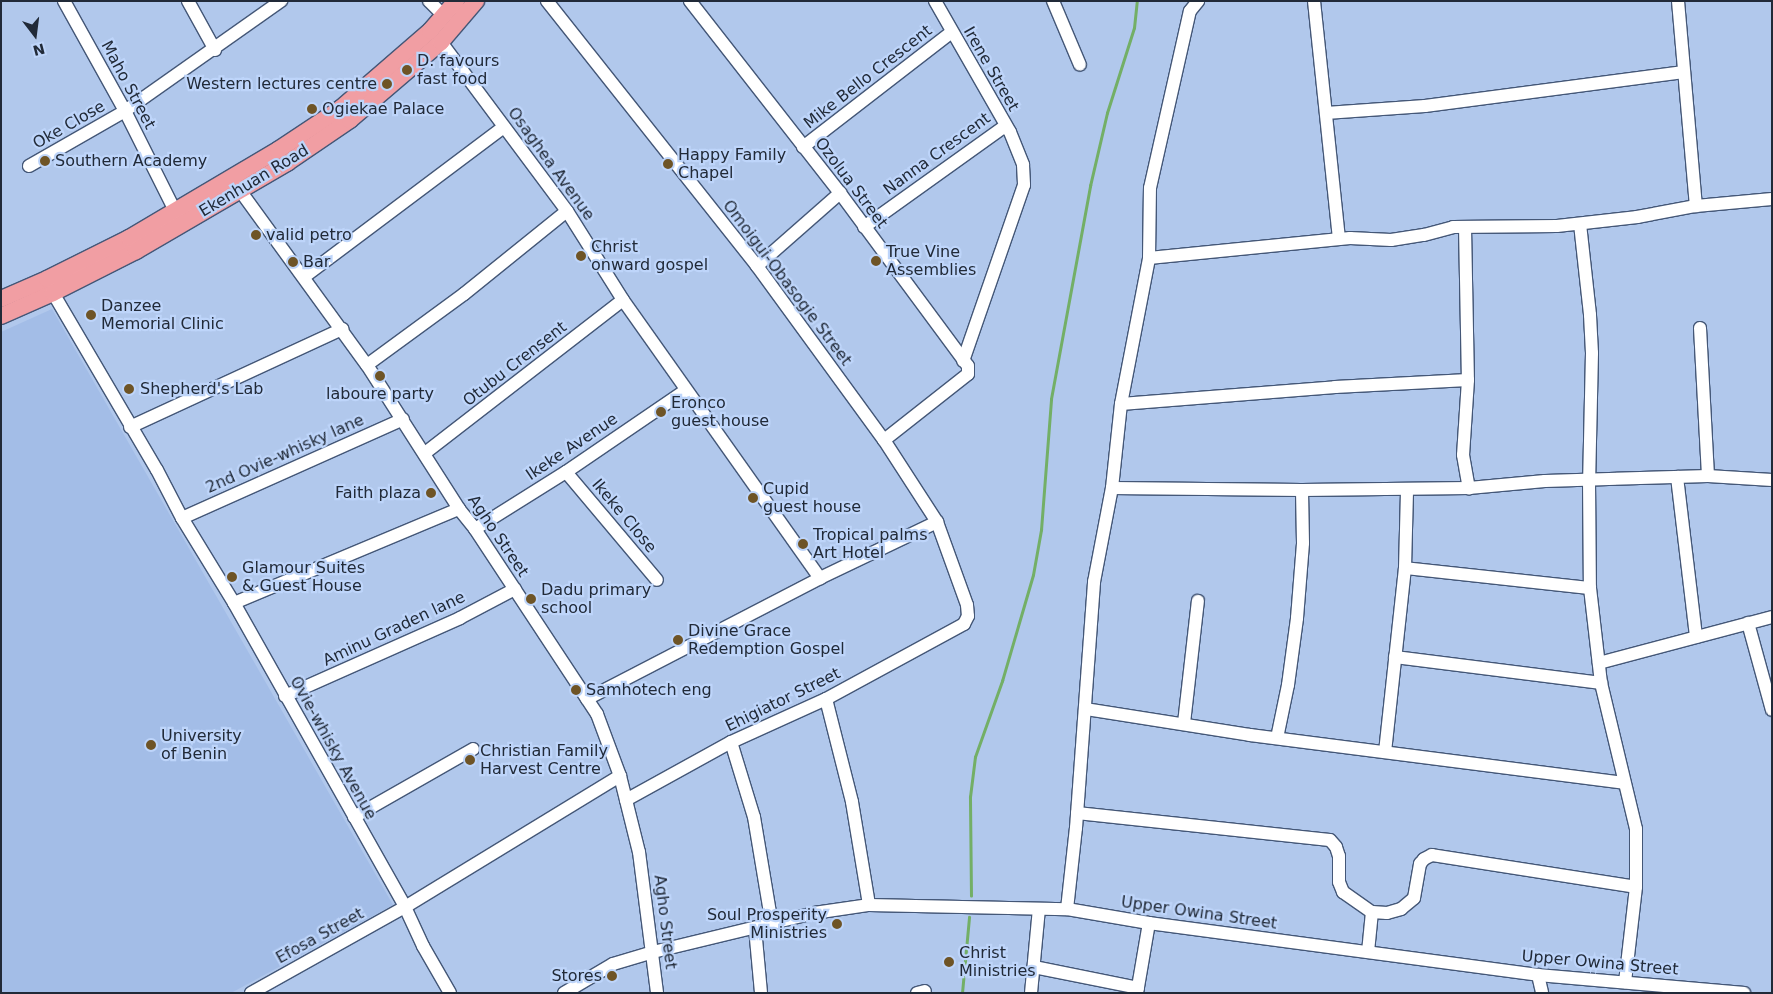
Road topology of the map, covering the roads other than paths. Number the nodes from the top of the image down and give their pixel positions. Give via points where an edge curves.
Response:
1 (64, 1) edge
2 (188, 1) edge
3 (281, 1) edge
4 (429, 1) edge
5 (456, 1) edge
6 (476, 1) edge
7 (546, 1) edge
8 (690, 1) edge
9 (934, 1) edge
10 (1053, 1) edge
11 (1198, 1) edge
12 (1314, 1) edge
13 (1678, 1) edge
14 (444, 16) junction
15 (952, 32) junction
16 (441, 42) junction
17 (215, 50) junction
18 (1080, 65) dead end
19 (1684, 72) junction
20 (125, 111) junction
21 (1326, 113) junction
22 (1005, 126) junction
23 (504, 127) junction
24 (803, 146) junction
25 (29, 166) dead end
26 (236, 185) junction
27 (840, 193) junction
28 (1772, 199) edge
29 (1696, 206) junction
30 (174, 211) junction
31 (567, 211) junction
32 (1580, 224) junction
33 (864, 227) junction
34 (1465, 227) junction
35 (1339, 239) junction
36 (1150, 258) junction
37 (757, 266) junction
38 (304, 276) junction
39 (53, 293) junction
40 (1, 299) edge
41 (623, 300) junction
42 (1, 316) edge
43 (342, 328) junction
44 (1700, 328) dead end
45 (964, 361) junction
46 (367, 365) junction
47 (1468, 380) junction
48 (686, 390) junction
49 (1121, 404) junction
50 (402, 419) junction
51 (130, 428) junction
52 (884, 440) junction
53 (425, 453) junction
54 (566, 472) junction
55 (1708, 476) junction
56 (1677, 477) junction
57 (1772, 480) edge
58 (1589, 481) junction
59 (1112, 488) junction
60 (1470, 488) junction
61 (1407, 489) junction
62 (1302, 490) junction
63 (459, 509) junction
64 (182, 518) junction
65 (937, 522) junction
66 (475, 529) junction
67 (1405, 568) junction
68 (820, 578) junction
69 (657, 580) dead end
70 (1590, 588) junction
71 (515, 590) junction
72 (1198, 601) dead end
73 (234, 604) junction
74 (967, 606) joint
75 (1772, 617) edge
76 (1748, 623) junction
77 (1696, 637) junction
78 (1395, 657) junction
79 (1599, 663) junction
80 (1601, 683) junction
81 (286, 696) junction
82 (587, 699) junction
83 (826, 699) junction
84 (1086, 709) junction
85 (1772, 710) edge
86 (1184, 723) junction
87 (1276, 738) junction
88 (731, 742) junction
89 (473, 749) dead end
90 (1385, 752) junction
91 (620, 776) junction
92 (1624, 783) junction
93 (626, 800) junction
94 (1077, 813) junction
95 (354, 816) junction
96 (1636, 887) junction
97 (869, 905) junction
98 (405, 907) junction
99 (1039, 909) junction
100 (1067, 909) junction
101 (1372, 912) junction
102 (772, 924) junction
103 (1149, 924) junction
104 (755, 928) junction
105 (653, 952) junction
106 (1368, 952) junction
107 (1034, 967) junction
108 (1538, 975) junction
109 (1625, 982) junction
110 (1641, 988) edge
111 (1138, 990) edge
112 (251, 993) edge
113 (450, 993) edge
114 (564, 993) edge
115 (657, 993) edge
116 (761, 993) edge
117 (1031, 993) edge
118 (1542, 993) edge
119 (1744, 993) edge

1 - 20 street, Maho Street
2 - 17 street
3 - 17 street, Oke Close
4 - 14 street
5 - 14 main road, Ekenhuan Road
6 - 16 main road, Ekenhuan Road
7 - 37 street, Omoigui-Obasogie Street
8 - 24 street, Ozolua Street
9 - 15 street, Irene Street
10 - 18 street
11 - 36 street via 1190,11 1150,188
12 - 21 street
13 - 19 street
14 - 26 main road, Ekenhuan Road via 341,108
15 - 22 street, Irene Street
15 - 24 street, Mike Bello Crescent
16 - 23 street, Osaghea Avenue
16 - 26 main road, Ekenhuan Road via 350,120
17 - 20 street, Oke Close
19 - 21 street via 1425,106
19 - 29 street
20 - 25 street, Oke Close
20 - 30 street, Maho Street
21 - 35 street
22 - 33 street, Nanna Crescent
22 - 45 street, Irene Street via 1023,165 1024,185
23 - 31 street, Osaghea Avenue
23 - 38 street
24 - 27 street, Ozolua Street
26 - 30 main road, Ekenhuan Road
26 - 38 street, Agho Street
26 - 39 main road, Ekenhuan Road via 136,251
27 - 33 street, Ozolua Street
27 - 37 street
28 - 29 street
29 - 32 street
30 - 40 main road, Ekenhuan Road via 47,280
31 - 41 street, Osaghea Avenue
31 - 46 street via 464,294
32 - 34 street
32 - 58 street via 1592,353
33 - 45 street, Ozolua Street
34 - 35 street via 1391,240
34 - 47 street
35 - 36 street
36 - 49 street
37 - 52 street, Omoigui-Obasogie Street
38 - 43 street, Agho Street
39 - 42 main road, Ekenhuan Road
39 - 51 street, Ovie-whisky Avenue
41 - 48 street, Osaghea Avenue
41 - 53 street, Otubu Crensent
43 - 46 street, Agho Street
43 - 51 street
44 - 55 street
45 - 52 street via 968,374
46 - 50 street, Agho Street
47 - 49 street
47 - 60 street via 1463,454
48 - 54 street, Ikeke Avenue
48 - 68 street, Osaghea Avenue
49 - 59 street
50 - 53 street, Agho Street
50 - 64 street, 2nd Ovie-whisky lane
51 - 64 street, Ovie-whisky Avenue
52 - 65 street, Omoigui-Obasogie Street
53 - 63 street, Agho Street
54 - 66 street, Ikeke Avenue
54 - 69 street, Ikeke Close
55 - 56 street
55 - 57 street
56 - 58 street
56 - 77 street
58 - 60 street via 1545,481
58 - 70 street
59 - 62 street
59 - 84 street via 1094,582
60 - 61 street
61 - 62 street
61 - 67 street
62 - 87 street via 1303,543 1297,618 1288,685
63 - 66 street, Agho Street
63 - 73 street
64 - 73 street, Ovie-whisky Avenue
65 - 68 street
65 - 74 street, Omoigui-Obasogie Street
66 - 71 street, Agho Street
67 - 70 street
67 - 78 street
68 - 82 street
70 - 79 street
71 - 81 street, Aminu Graden lane
71 - 82 street, Agho Street
72 - 86 street
73 - 81 street, Ovie-whisky Avenue
74 - 83 street, Ehigiator Street via 968,616 964,624
75 - 76 street
76 - 77 street
76 - 85 street
77 - 79 street
78 - 80 street
78 - 90 street
79 - 80 street
80 - 92 street
81 - 95 street, Ovie-whisky Avenue
82 - 91 street, Agho Street via 597,714
83 - 88 street, Ehigiator Street
83 - 97 street via 852,802
84 - 86 street
84 - 94 street
86 - 87 street
87 - 90 street
88 - 93 street, Ehigiator Street
88 - 102 street via 754,817
89 - 95 street
90 - 92 street
91 - 93 street, Agho Street
91 - 98 street, Efosa Street
92 - 96 street via 1636,830
93 - 105 street, Agho Street via 639,852
94 - 100 street
94 - 101 street via 1330,840 1339,856 1339,882 1343,892
95 - 98 street, Ovie-whisky Avenue
96 - 101 street via 1432,855 1420,864 1414,898 1401,909
96 - 109 street
97 - 99 street, Upper Owina Street
97 - 102 street, Upper Owina Street via 814,913
98 - 112 street, Efosa Street
98 - 113 street, Ovie-whisky Avenue
99 - 100 street, Upper Owina Street
99 - 107 street
100 - 103 street, Upper Owina Street
101 - 106 street
102 - 104 street, Upper Owina Street
103 - 106 street, Upper Owina Street
103 - 111 street
104 - 105 street, Upper Owina Street
104 - 116 street
105 - 114 street, Upper Owina Street via 613,964
105 - 115 street, Agho Street
106 - 108 street, Upper Owina Street
107 - 111 street
107 - 117 street
108 - 109 street, Upper Owina Street
108 - 118 street
109 - 110 street, Upper Owina Street
110 - 119 street, Upper Owina Street

